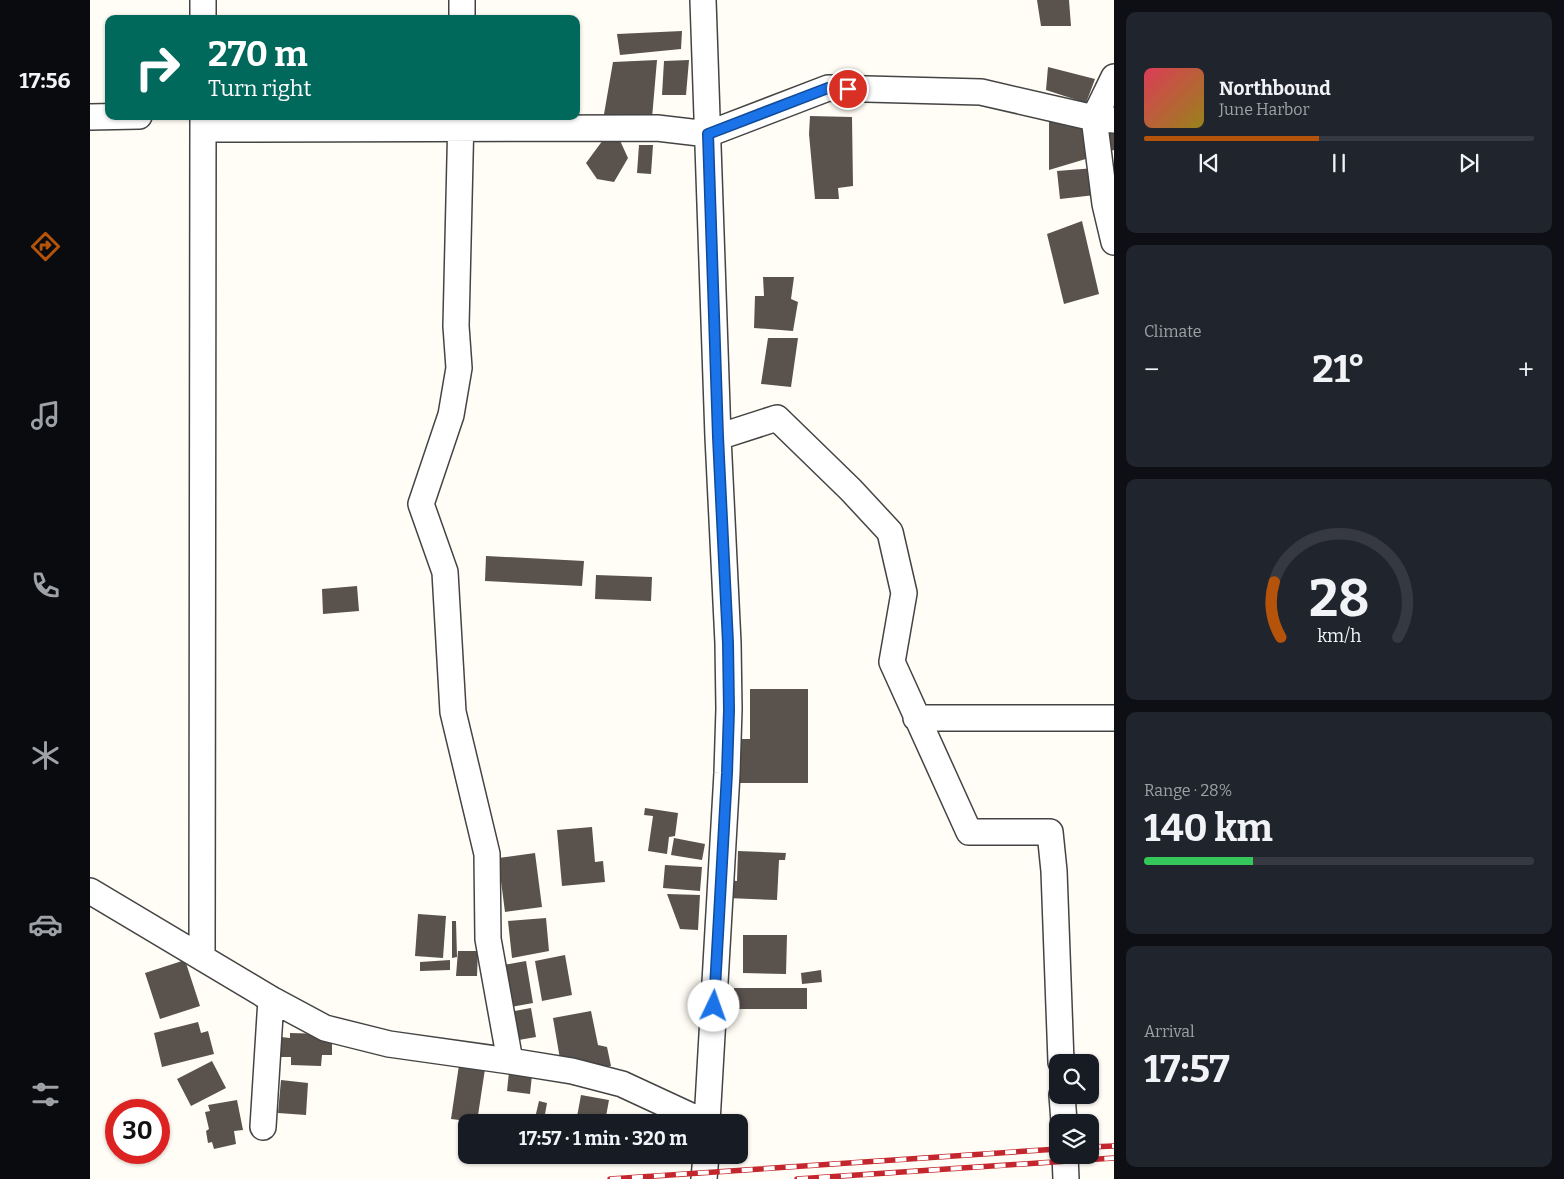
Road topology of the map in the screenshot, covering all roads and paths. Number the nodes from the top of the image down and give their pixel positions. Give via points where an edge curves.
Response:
1 (203, 0) edge
2 (462, 0) edge
3 (704, 0) edge
4 (203, 15) edge
5 (462, 15) edge
6 (1114, 77) edge
7 (90, 117) edge
8 (105, 117) edge
9 (1104, 119) edge
10 (461, 122) edge
11 (548, 122) edge
12 (203, 123) edge
13 (708, 134) junction
14 (1114, 242) edge
15 (718, 437) junction
16 (916, 718) junction
17 (1114, 718) edge
18 (90, 891) edge
19 (202, 956) junction
20 (271, 999) junction
21 (1061, 1054) edge
22 (510, 1061) junction
23 (688, 1114) edge
24 (706, 1114) edge
25 (263, 1127) dead end
26 (705, 1164) edge
27 (1065, 1164) edge
28 (704, 1179) edge
29 (1066, 1179) edge

1 - 4 street
2 - 5 street
3 - 13 street
6 - 9 street
7 - 8 street
9 - 13 street via 981,92 828,88
9 - 14 street via 1104,204
10 - 11 street
10 - 12 street
10 - 22 street via 456,326 459,368 451,415 421,504 445,572 454,712 487,854 488,939
11 - 13 street
12 - 19 street
13 - 15 street
15 - 16 street via 777,418 890,532 904,593 892,662
15 - 24 street via 729,710
16 - 17 street
16 - 21 street via 969,832 1050,832
18 - 19 street
19 - 20 street
20 - 22 street via 325,1028 390,1044
20 - 25 street
22 - 23 street via 572,1071 622,1084
26 - 28 street
27 - 29 street

